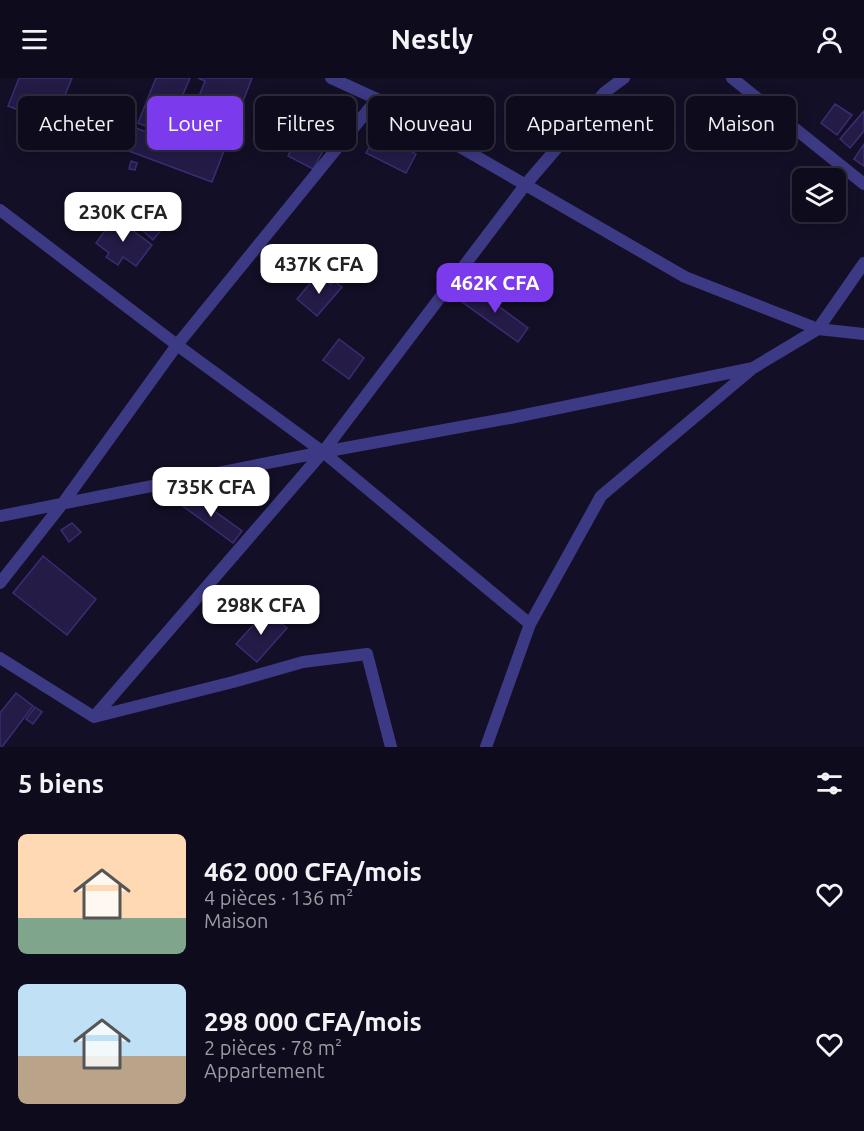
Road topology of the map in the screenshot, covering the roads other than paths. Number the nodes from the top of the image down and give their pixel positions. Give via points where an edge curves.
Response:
1 (331, 78) edge
2 (624, 78) edge
3 (732, 78) edge
4 (370, 96) edge
5 (368, 110) edge
6 (466, 150) edge
7 (526, 184) junction
8 (864, 184) edge
9 (0, 210) edge
10 (864, 263) edge
11 (819, 329) junction
12 (864, 334) edge
13 (177, 345) junction
14 (753, 368) junction
15 (322, 452) junction
16 (63, 503) junction
17 (0, 516) edge
18 (0, 583) edge
19 (530, 624) junction
20 (0, 658) edge
21 (94, 717) junction
22 (391, 747) edge
23 (486, 747) edge

1 - 4 street
2 - 7 street via 605,92
3 - 8 street
5 - 13 street
6 - 7 street
7 - 11 street via 685,277
7 - 15 street
9 - 13 street
10 - 11 street
11 - 12 street
11 - 14 street
13 - 15 street
13 - 16 street
14 - 15 street
14 - 19 street via 601,496
15 - 16 street
15 - 19 street
15 - 21 street
16 - 17 street
16 - 18 street
19 - 23 street
20 - 21 street
21 - 22 street via 303,662 367,654

